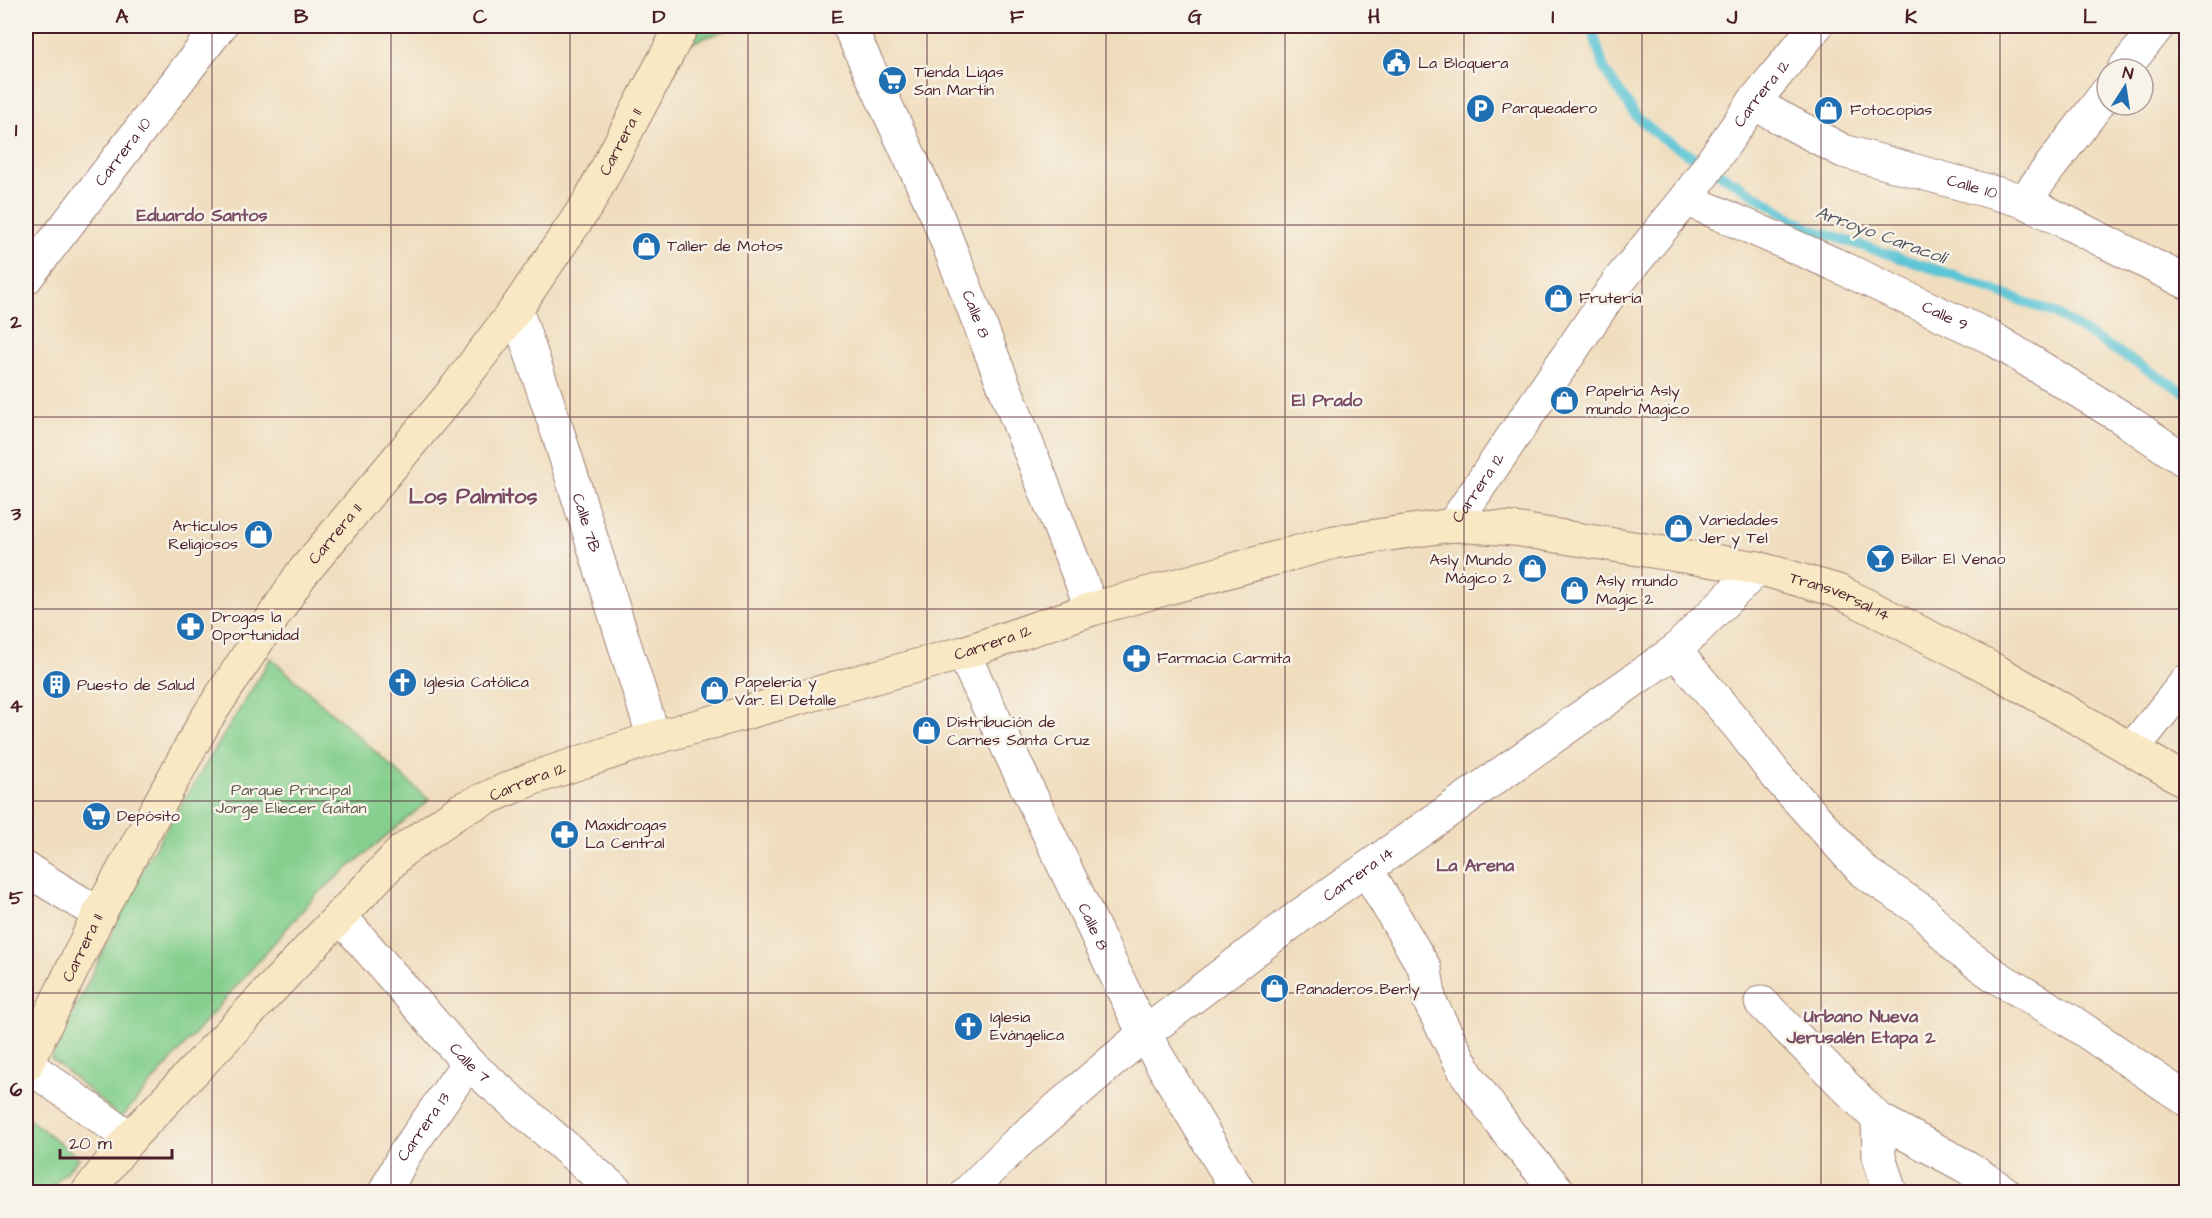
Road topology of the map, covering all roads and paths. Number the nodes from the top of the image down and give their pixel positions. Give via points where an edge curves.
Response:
1 (220, 26) edge
2 (682, 26) edge
3 (849, 26) edge
4 (1816, 26) edge
5 (2158, 26) edge
6 (2133, 57) edge
7 (1753, 104) junction
8 (2095, 108) edge
9 (1686, 198) junction
10 (2024, 201) junction
11 (26, 278) edge
12 (2187, 282) edge
13 (516, 309) junction
14 (2187, 461) edge
15 (1453, 525) junction
16 (1758, 568) junction
17 (1092, 609) junction
18 (1675, 651) junction
19 (963, 653) junction
20 (2187, 682) edge
21 (654, 738) junction
22 (2133, 748) junction
23 (2187, 781) edge
24 (26, 869) edge
25 (1367, 870) junction
26 (99, 914) junction
27 (340, 916) junction
28 (1761, 1002) dead end
29 (1144, 1034) junction
30 (468, 1063) junction
31 (26, 1065) edge
32 (2187, 1099) edge
33 (1878, 1119) junction
34 (130, 1138) junction
35 (88, 1192) edge
36 (385, 1192) edge
37 (617, 1192) edge
38 (968, 1192) edge
39 (1239, 1192) edge
40 (1559, 1192) edge
41 (1890, 1192) edge
42 (2004, 1192) edge

1 - 11 street, Carrera 10
2 - 13 street, Carrera 11 via 589,202
3 - 17 street, Calle 8 via 936,213
4 - 7 street, Carrera 12
5 - 6 street
7 - 9 street, Carrera 12
7 - 10 street, Calle 10 via 1843,151
8 - 10 street
9 - 14 street, Calle 9 via 1990,337
9 - 15 street, Carrera 12 via 1618,282
10 - 12 street, Calle 10
13 - 21 street, Calle 7B
13 - 26 street, Carrera 11 via 449,397 300,576 205,721
15 - 16 street, Transversal 14 via 1514,529
15 - 17 street, Carrera 12 via 1334,542
16 - 18 street, Carrera 14
16 - 22 street, Transversal 14 via 1838,591 1996,671
17 - 19 street, Carrera 12
18 - 25 street, Carrera 14
18 - 32 street via 1775,774 1864,872 1924,912 1958,949 1997,977
19 - 21 street, Carrera 12
19 - 29 street, Calle 8
20 - 22 street
21 - 27 street, Carrera 12 via 531,779 462,809 402,851
22 - 23 street, Transversal 14
24 - 26 street
25 - 29 street, Carrera 14
25 - 40 street via 1425,969 1430,1002 1466,1073 1509,1134
26 - 31 street, Carrera 11
27 - 30 street, Calle 7
27 - 34 street, Carrera 12
28 - 33 street
29 - 38 street, Carrera 14 via 1016,1144
29 - 39 street, Calle 8
30 - 36 street, Carrera 13 via 404,1155
30 - 37 street, Calle 7
31 - 34 street
33 - 41 street via 1879,1157
33 - 42 street via 1967,1167
34 - 35 street, Carrera 12

